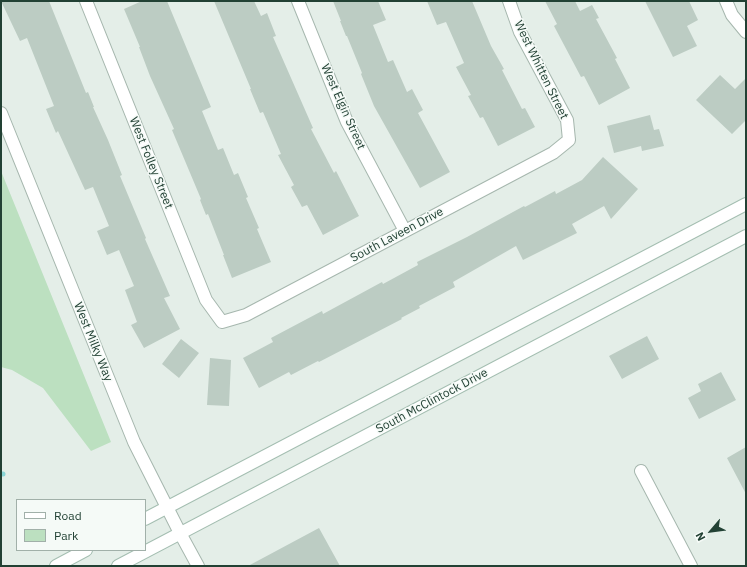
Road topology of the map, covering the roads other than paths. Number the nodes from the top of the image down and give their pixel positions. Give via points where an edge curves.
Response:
1 (86, 1) edge
2 (298, 1) edge
3 (508, 1) edge
4 (726, 1) edge
5 (746, 32) edge
6 (1, 113) edge
7 (569, 140) joint
8 (746, 204) edge
9 (405, 231) junction
10 (746, 236) edge
11 (222, 322) joint
12 (640, 471) dead end
13 (167, 508) junction
14 (146, 518) edge
15 (180, 533) junction
16 (84, 551) edge
17 (56, 566) edge
18 (118, 566) edge
19 (198, 566) edge
20 (691, 566) edge

1 - 11 street, West Folley Street via 206,300
2 - 9 street, West Elgin Street via 347,122
3 - 7 street, West Whitten Street via 520,32 567,120
4 - 5 street via 732,15
6 - 13 street, West Milky Way via 115,397
7 - 9 street, South Laveen Drive via 553,153
8 - 13 street
9 - 11 street, South Laveen Drive via 246,315
10 - 15 street, South McClintock Drive
12 - 20 street
13 - 14 street
13 - 15 street, West Milky Way
15 - 18 street, South McClintock Drive
15 - 19 street, West Milky Way
16 - 17 street

